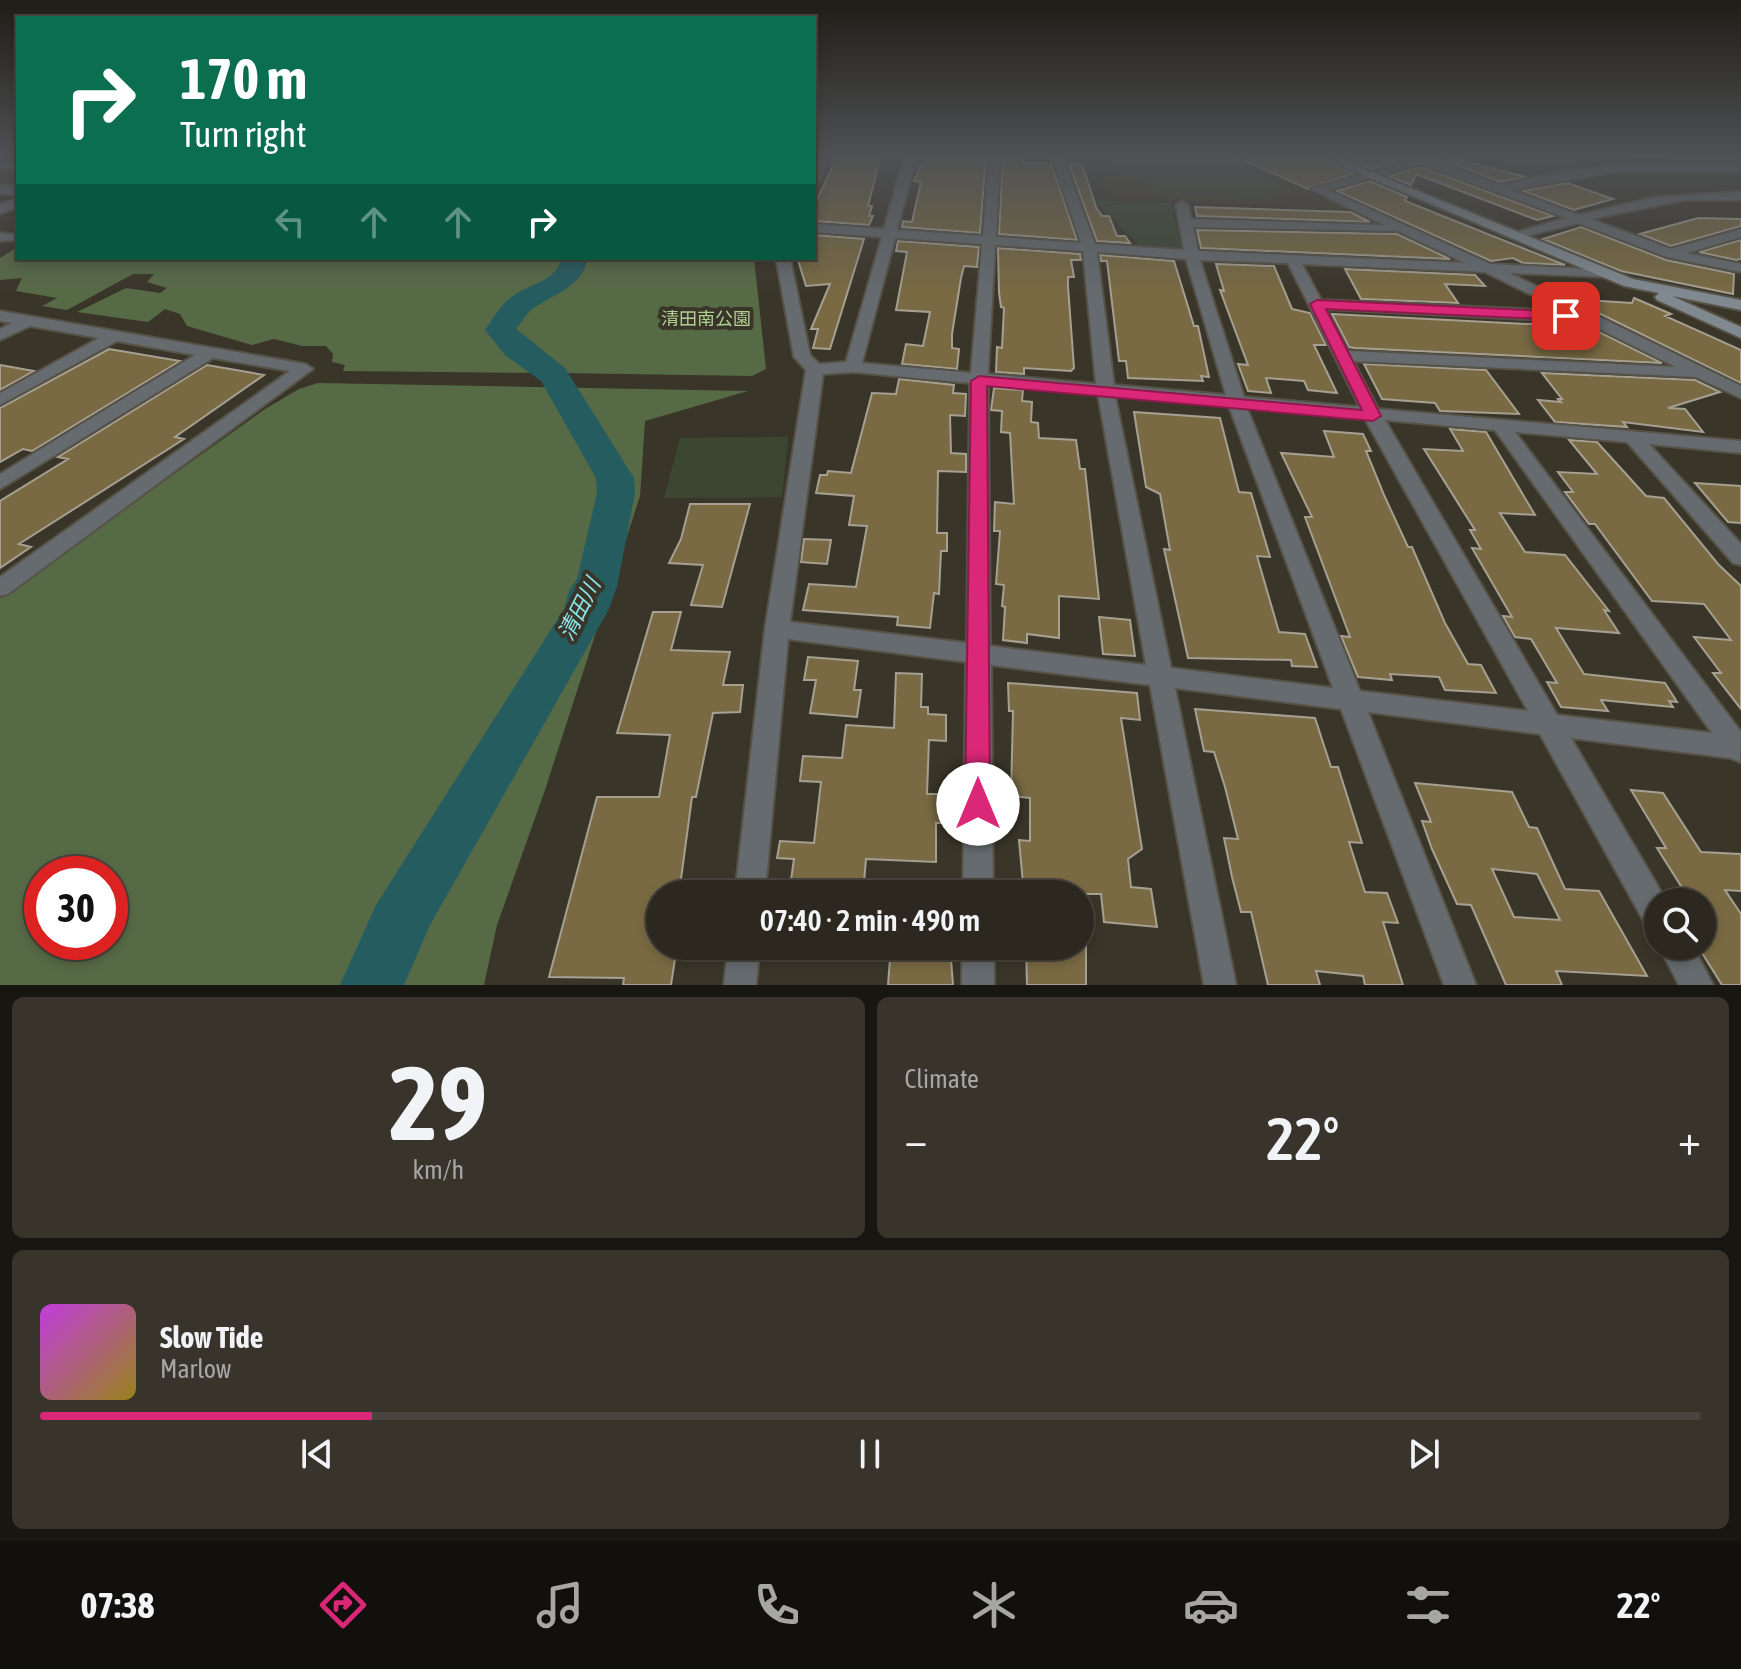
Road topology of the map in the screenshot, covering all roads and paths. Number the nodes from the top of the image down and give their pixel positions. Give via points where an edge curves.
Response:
1 (898, 201) edge
2 (992, 201) edge
3 (1073, 201) edge
4 (1343, 201) edge
5 (1434, 201) edge
6 (1531, 201) edge
7 (1652, 201) edge
8 (1578, 219) junction
9 (816, 228) edge
10 (1403, 229) junction
11 (1741, 233) edge
12 (889, 234) junction
13 (1519, 236) junction
14 (989, 242) junction
15 (1090, 249) junction
16 (1672, 254) junction
17 (1192, 255) junction
18 (783, 260) edge
19 (1293, 260) junction
20 (1741, 268) edge
21 (1490, 269) junction
22 (1606, 273) junction
23 (1629, 283) junction
24 (1317, 304) junction
25 (1741, 305) edge
26 (1578, 313) junction
27 (0, 316) edge
28 (28, 321) junction
29 (1741, 333) edge
30 (0, 335) edge
31 (115, 336) junction
32 (211, 352) junction
33 (1344, 356) junction
34 (853, 367) junction
35 (815, 369) junction
36 (1699, 373) junction
37 (979, 381) junction
38 (1106, 392) junction
39 (1741, 393) edge
40 (0, 400) edge
41 (1237, 404) junction
42 (1373, 416) junction
43 (1501, 426) junction
44 (1632, 437) junction
45 (1741, 447) edge
46 (0, 483) edge
47 (1741, 558) edge
48 (0, 588) edge
49 (777, 629) junction
50 (977, 654) junction
51 (1162, 676) junction
52 (1351, 701) junction
53 (1550, 726) junction
54 (1739, 749) edge
55 (751, 880) edge
56 (978, 880) edge
57 (1644, 891) edge
58 (743, 960) edge
59 (978, 960) edge
60 (1683, 960) edge
61 (740, 985) edge
62 (978, 985) edge
63 (1220, 985) edge
64 (1460, 985) edge
65 (1697, 985) edge

1 - 12 street
2 - 14 street
3 - 15 street
4 - 10 street
5 - 13 street
6 - 8 street
7 - 8 street
8 - 13 street
8 - 16 street
9 - 12 street
10 - 17 street via 1184,214
10 - 21 street
11 - 16 street
12 - 14 street
12 - 34 street
13 - 22 street
14 - 15 street
14 - 37 street
15 - 17 street
15 - 38 street
16 - 20 street
17 - 19 street
17 - 41 street
18 - 35 street via 802,357
19 - 21 street
19 - 24 street
21 - 22 street
21 - 26 street
22 - 23 street
23 - 25 street
23 - 29 street
24 - 26 street
24 - 33 street
26 - 36 street
27 - 28 street
28 - 30 street
28 - 31 street
31 - 32 street
31 - 40 street
32 - 46 street
32 - 48 street via 305,369
33 - 36 street
33 - 42 street
34 - 35 street
34 - 37 street
35 - 49 street
36 - 39 street
37 - 38 street
37 - 50 street
38 - 41 street
38 - 51 street
41 - 42 street
41 - 52 street
42 - 43 street
42 - 53 street
43 - 44 street
43 - 54 street
44 - 45 street
44 - 47 street
49 - 50 street
49 - 55 street
50 - 51 street
50 - 56 street
51 - 52 street
51 - 63 street
52 - 53 street
52 - 64 street
53 - 54 street
53 - 57 street
58 - 61 street
59 - 62 street
60 - 65 street

